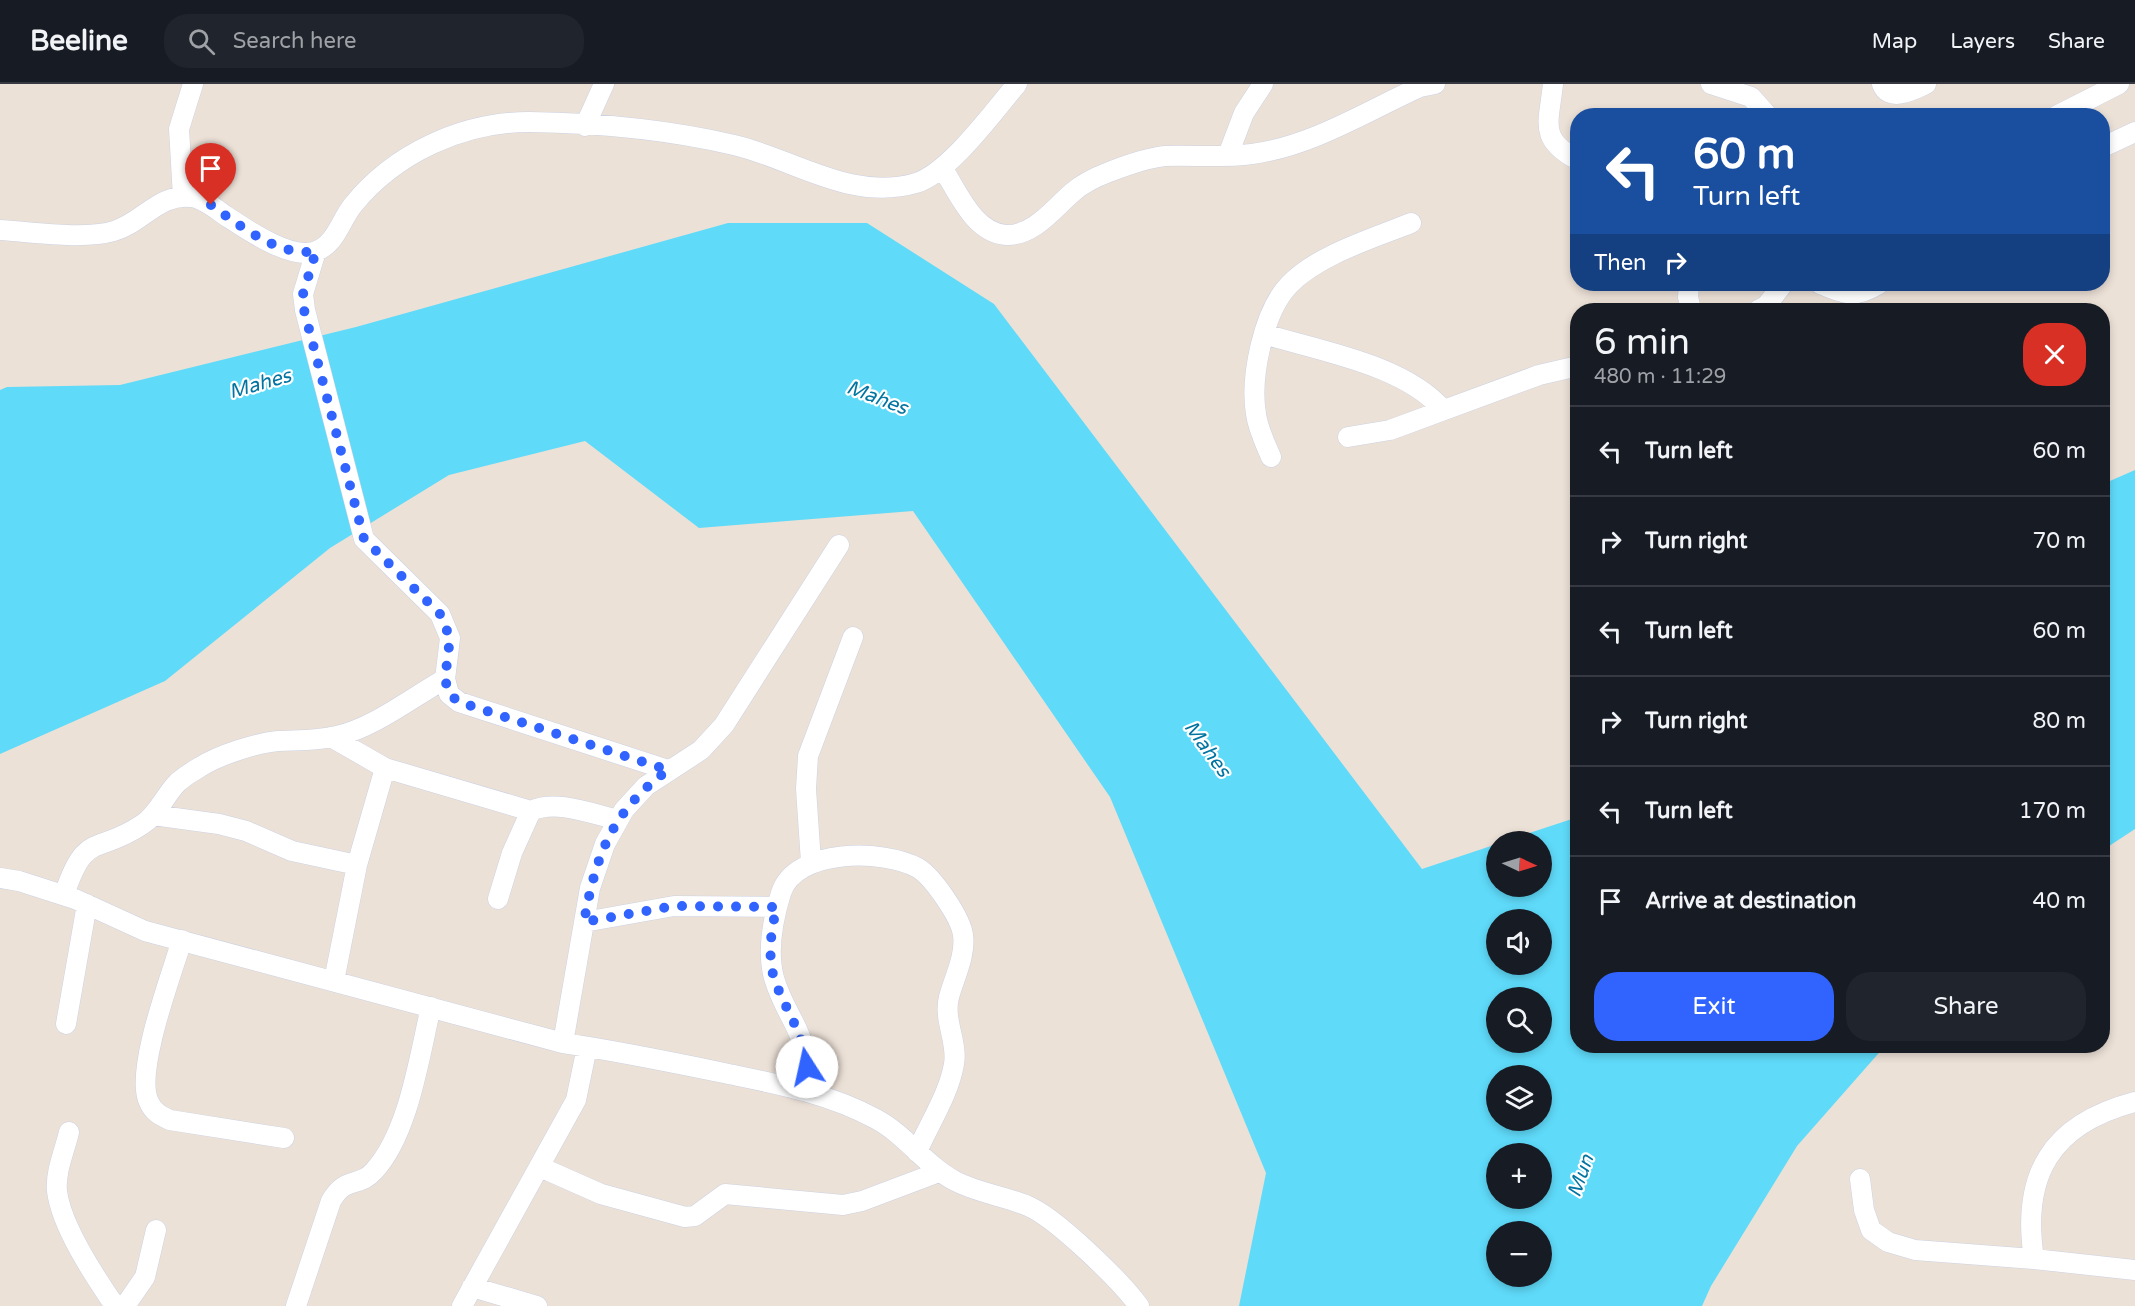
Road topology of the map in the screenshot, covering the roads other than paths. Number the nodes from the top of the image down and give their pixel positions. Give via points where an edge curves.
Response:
1 (193, 84) edge
2 (604, 84) edge
3 (1017, 84) edge
4 (1263, 84) edge
5 (1435, 84) edge
6 (1553, 84) edge
7 (1711, 84) edge
8 (1882, 84) edge
9 (1926, 84) edge
10 (2119, 84) edge
11 (1752, 91) edge
12 (1763, 108) edge
13 (2072, 108) edge
14 (585, 126) junction
15 (2135, 132) edge
16 (2110, 144) edge
17 (1228, 155) junction
18 (1570, 156) edge
19 (943, 169) junction
20 (183, 197) junction
21 (1412, 223) dead end
22 (0, 230) edge
23 (316, 251) junction
24 (1778, 291) edge
25 (1838, 291) edge
26 (1864, 291) edge
27 (1768, 303) edge
28 (1264, 334) junction
29 (1570, 368) edge
30 (1443, 410) junction
31 (1348, 437) dead end
32 (1271, 458) dead end
33 (839, 545) dead end
34 (852, 637) dead end
35 (445, 679) junction
36 (331, 737) junction
37 (385, 768) junction
38 (668, 770) junction
39 (531, 811) junction
40 (153, 815) junction
41 (618, 820) junction
42 (811, 862) junction
43 (357, 865) junction
44 (0, 878) edge
45 (64, 895) junction
46 (498, 899) dead end
47 (87, 904) junction
48 (777, 907) junction
49 (584, 922) junction
50 (182, 940) junction
51 (334, 981) junction
52 (431, 1007) junction
53 (66, 1024) dead end
54 (563, 1043) junction
55 (586, 1047) junction
56 (802, 1089) junction
57 (2135, 1102) edge
58 (69, 1132) dead end
59 (284, 1138) dead end
60 (917, 1152) junction
61 (540, 1167) junction
62 (939, 1172) junction
63 (1860, 1179) dead end
64 (156, 1230) dead end
65 (2034, 1259) junction
66 (2135, 1270) edge
67 (472, 1287) junction
68 (1130, 1302) edge
69 (115, 1306) edge
70 (125, 1306) edge
71 (297, 1306) edge
72 (462, 1306) edge
73 (537, 1306) edge

1 - 20 street via 179,129
2 - 14 street
3 - 19 street
4 - 17 street via 1244,113
5 - 17 street via 1420,87 1296,144
6 - 18 street via 1548,129 1551,141
7 - 11 street
8 - 9 street via 1893,94 1908,93
10 - 13 street
11 - 12 street
14 - 19 street via 737,146 843,183 878,189 917,183
14 - 23 street via 497,123 443,139 381,178 352,206 334,238
15 - 16 street
17 - 19 street via 1163,156 1130,164 1097,176 1038,224 1007,235 976,220
20 - 22 street via 169,198 115,231 96,234
20 - 23 street via 211,205 251,232 287,249 302,254
21 - 28 street via 1333,256 1290,284 1276,303
23 - 35 street via 303,294 304,310 364,539 440,614 450,638
24 - 27 street
25 - 26 street via 1856,295
28 - 30 street via 1394,374 1431,396
28 - 32 street via 1255,387 1256,414
29 - 30 street
30 - 31 street via 1390,430
33 - 38 street via 724,725 701,750
34 - 42 street via 808,756
35 - 36 street via 359,729
35 - 38 street via 449,694 459,702
36 - 37 street
36 - 40 street via 252,746 201,766 178,782
37 - 39 street
37 - 43 street
38 - 41 street via 646,786
39 - 41 street via 552,807
39 - 46 street via 512,853
40 - 43 street via 219,824 292,851
40 - 45 street via 129,834 91,846 74,867
41 - 49 street via 604,844
42 - 48 street via 795,872 782,890
42 - 60 street via 873,855 894,858 920,869 950,906 963,935 947,1011 955,1063
43 - 51 street
44 - 45 street
45 - 47 street
47 - 50 street via 145,931
47 - 53 street
48 - 49 street via 674,906
48 - 56 street via 771,953 774,978 805,1048 807,1067
49 - 54 street
50 - 51 street
50 - 59 street via 151,1046 148,1101 157,1114 170,1120
51 - 52 street
52 - 54 street
52 - 71 street via 402,1124 374,1172 338,1188
54 - 55 street
55 - 56 street
55 - 61 street via 576,1100
56 - 60 street via 877,1119
57 - 65 street via 2082,1124 2055,1145 2039,1174 2031,1206
58 - 69 street via 58,1175 60,1202 90,1270
60 - 62 street
61 - 62 street via 601,1194 685,1217 695,1216 725,1194 828,1205 856,1203
61 - 67 street
62 - 68 street via 1044,1215
63 - 65 street via 1871,1230 1888,1242 1915,1250
64 - 70 street via 145,1277
65 - 66 street
67 - 72 street
67 - 73 street

